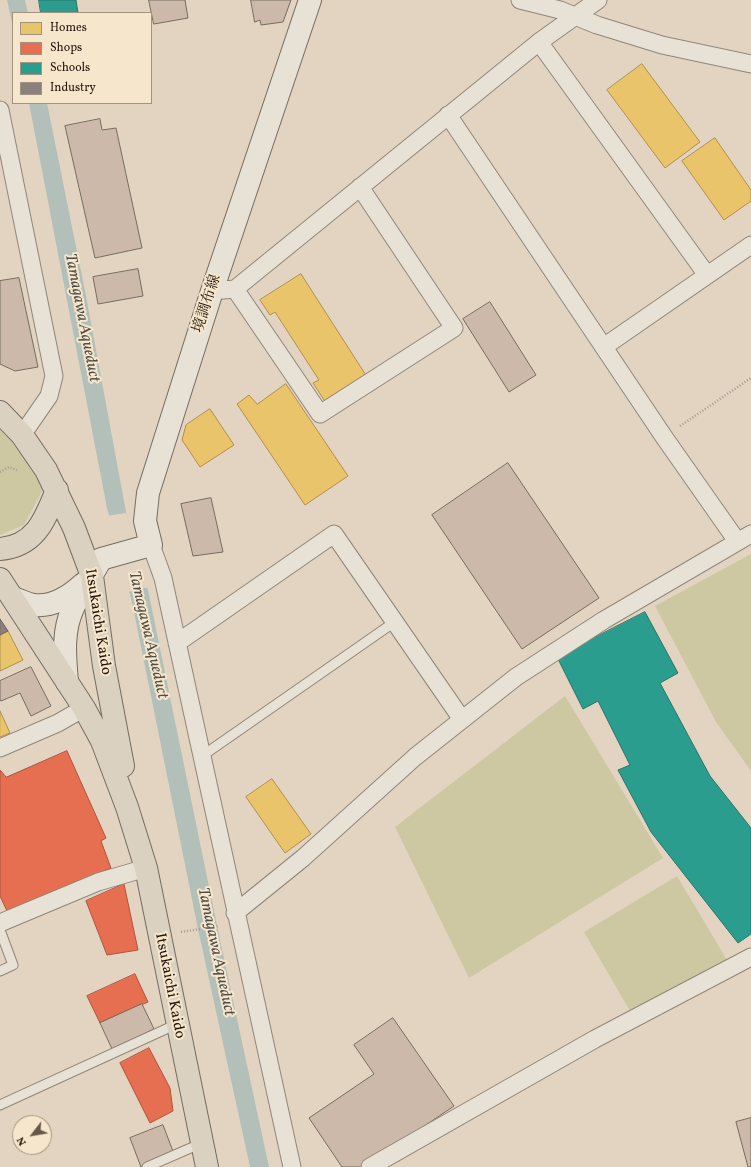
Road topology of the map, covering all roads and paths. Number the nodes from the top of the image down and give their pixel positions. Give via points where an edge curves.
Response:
1 (310, 0) edge
2 (520, 0) edge
3 (598, 0) edge
4 (576, 15) junction
5 (539, 42) junction
6 (751, 64) edge
7 (0, 110) edge
8 (448, 115) junction
9 (6, 163) edge
10 (360, 187) junction
11 (751, 245) edge
12 (707, 275) junction
13 (235, 289) junction
14 (212, 291) junction
15 (605, 346) junction
16 (751, 378) edge
17 (0, 412) edge
18 (22, 436) junction
19 (664, 437) junction
20 (17, 470) dead end
21 (0, 472) edge
22 (57, 490) junction
23 (744, 538) edge
24 (146, 546) junction
25 (0, 549) edge
26 (96, 567) junction
27 (0, 579) edge
28 (13, 598) junction
29 (396, 621) junction
30 (177, 643) junction
31 (67, 682) junction
32 (84, 708) junction
33 (461, 718) junction
34 (0, 748) edge
35 (202, 756) junction
36 (126, 807) junction
37 (146, 868) junction
38 (236, 913) junction
39 (0, 923) edge
40 (212, 928) dead end
41 (0, 930) edge
42 (187, 931) dead end
43 (751, 957) edge
44 (0, 971) edge
45 (176, 1024) junction
46 (0, 1105) edge
47 (202, 1143) junction
48 (147, 1167) edge
49 (207, 1167) edge
50 (292, 1167) edge
51 (370, 1167) edge

1 - 14 main road, 境調布線
2 - 4 street
3 - 4 street
4 - 5 street
4 - 6 street via 597,25 662,46
5 - 8 street
5 - 12 street
7 - 9 street
8 - 10 street
8 - 15 street
9 - 18 street via 54,376 49,396
10 - 13 street
10 - 13 street via 454,328 320,414
11 - 12 street
12 - 15 street
13 - 14 street
14 - 24 main road, 境調布線 via 148,492
15 - 19 street
16 - 19 path
17 - 18 main road, Itsukaichi Kaido
18 - 22 main road, Itsukaichi Kaido
19 - 23 street
20 - 21 path via 9,467
22 - 25 main road via 45,519 33,536 20,544
22 - 26 main road, Itsukaichi Kaido
23 - 33 street via 604,620 522,673
24 - 26 main road
24 - 30 street via 163,578
26 - 28 main road via 71,595 57,602 35,605
26 - 31 main road via 68,622 64,651
26 - 36 main road, Itsukaichi Kaido via 104,666 126,781
27 - 28 main road, Itsukaichi Kaido
28 - 31 main road, Itsukaichi Kaido
29 - 30 street via 334,534
29 - 33 street
29 - 35 lane
30 - 35 street
31 - 32 main road, Itsukaichi Kaido
32 - 34 street via 58,723
32 - 36 main road, Itsukaichi Kaido via 102,741
33 - 38 street via 303,858
35 - 38 street
36 - 37 main road, Itsukaichi Kaido
37 - 39 street via 98,882
37 - 45 main road, Itsukaichi Kaido
38 - 50 street
40 - 42 path
41 - 44 lane via 13,965
43 - 51 street via 595,1039
45 - 46 lane
45 - 47 main road, Itsukaichi Kaido
47 - 48 lane
47 - 49 main road, Itsukaichi Kaido

